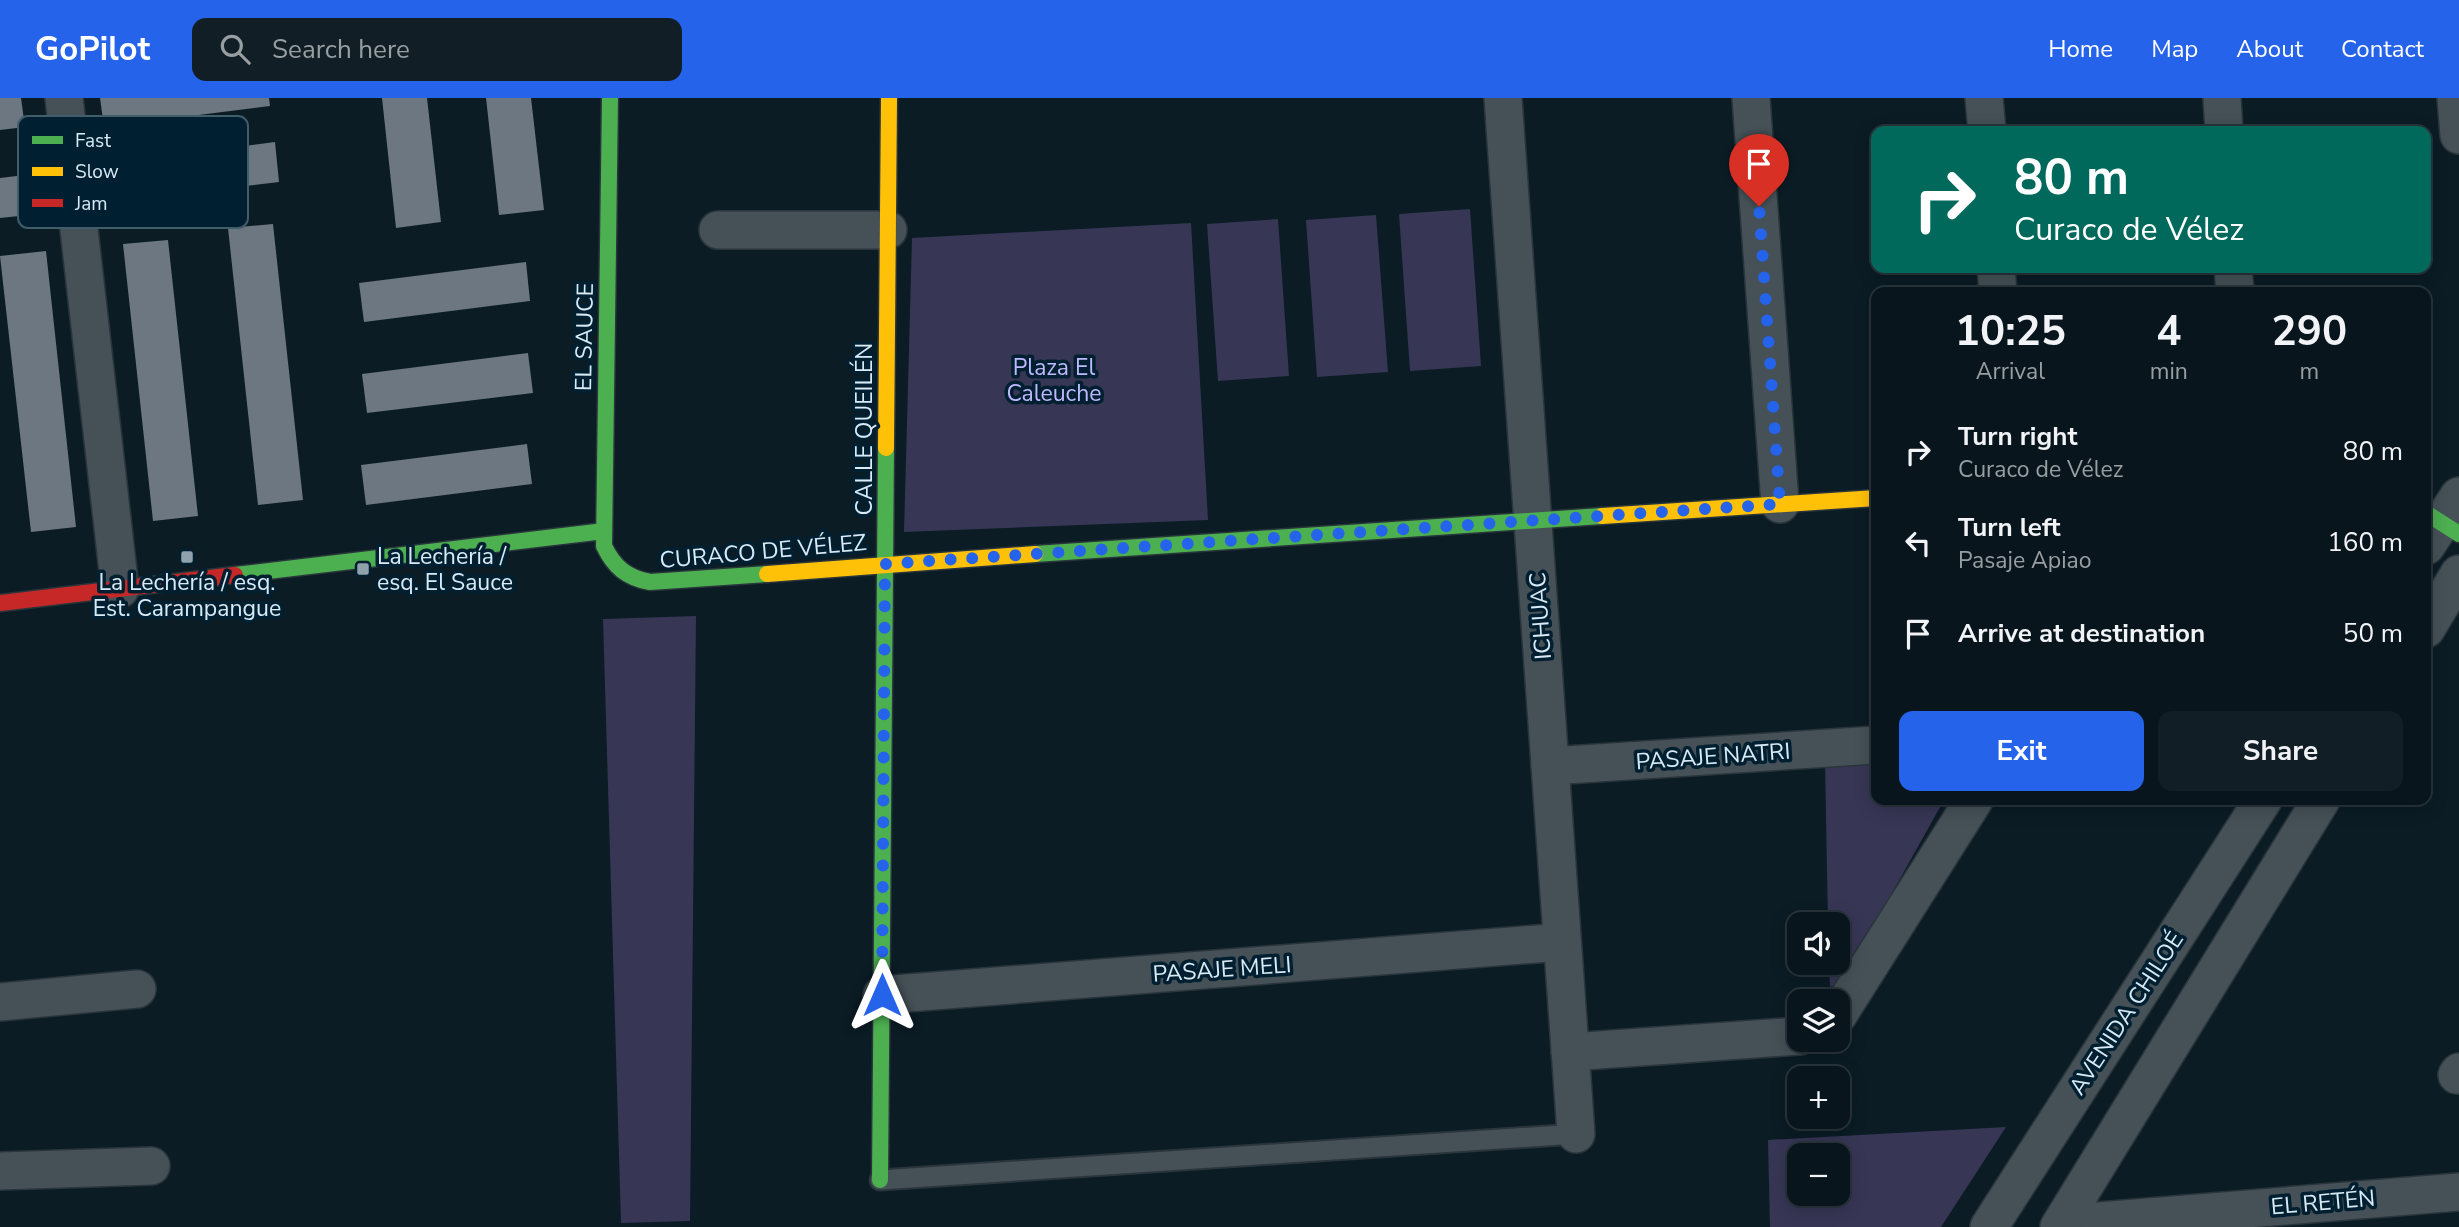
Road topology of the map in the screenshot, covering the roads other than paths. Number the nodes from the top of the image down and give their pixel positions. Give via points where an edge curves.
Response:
1 (64, 98) edge
2 (610, 98) edge
3 (889, 98) edge
4 (1503, 98) edge
5 (1751, 98) edge
6 (1984, 98) edge
7 (2222, 98) edge
8 (2456, 98) edge
9 (66, 116) edge
10 (1987, 126) edge
11 (2224, 126) edge
12 (2459, 135) edge
13 (79, 228) edge
14 (718, 230) dead end
15 (888, 230) junction
16 (1871, 498) edge
17 (1780, 504) junction
18 (1533, 520) junction
19 (604, 531) junction
20 (885, 564) junction
21 (620, 572) joint
22 (2459, 574) edge
23 (120, 589) junction
24 (0, 603) edge
25 (2431, 621) edge
26 (1871, 745) edge
27 (1550, 766) junction
28 (1972, 805) edge
29 (2260, 805) edge
30 (2318, 805) edge
31 (1562, 942) junction
32 (137, 989) dead end
33 (882, 995) junction
34 (1850, 996) edge
35 (0, 1002) edge
36 (1787, 1037) edge
37 (1570, 1052) junction
38 (1576, 1134) joint
39 (151, 1166) dead end
40 (0, 1171) edge
41 (880, 1180) joint
42 (2459, 1192) edge
43 (2327, 1214) edge
44 (2060, 1225) edge
45 (1989, 1227) edge

1 - 9 street
2 - 19 street, EL SAUCE
3 - 15 street, CALLE QUEILÉN
4 - 18 street, ICHUAC
5 - 17 street
6 - 10 street
7 - 11 street
8 - 12 street
13 - 23 street
14 - 15 street
15 - 20 street, CALLE QUEILÉN
16 - 17 street, CURACO DE VÉLEZ
17 - 18 street, CURACO DE VÉLEZ
18 - 20 street, CURACO DE VÉLEZ
18 - 27 street, ICHUAC
19 - 21 street, EL SAUCE via 604,546
19 - 23 street
20 - 21 street, CURACO DE VÉLEZ via 660,583 632,579
20 - 33 street, CALLE QUEILÉN
22 - 25 street
23 - 24 street
26 - 27 street, PASAJE NATRI
27 - 31 street, ICHUAC
28 - 34 street
29 - 45 street, AVENIDA CHILOÉ
30 - 44 street
31 - 33 street, PASAJE MELI
31 - 37 street, ICHUAC
32 - 35 street
33 - 41 street, CALLE QUEILÉN
36 - 37 street
37 - 38 street, ICHUAC
38 - 41 lane
39 - 40 street
42 - 43 street, EL RETÉN
43 - 44 street, EL RETÉN

